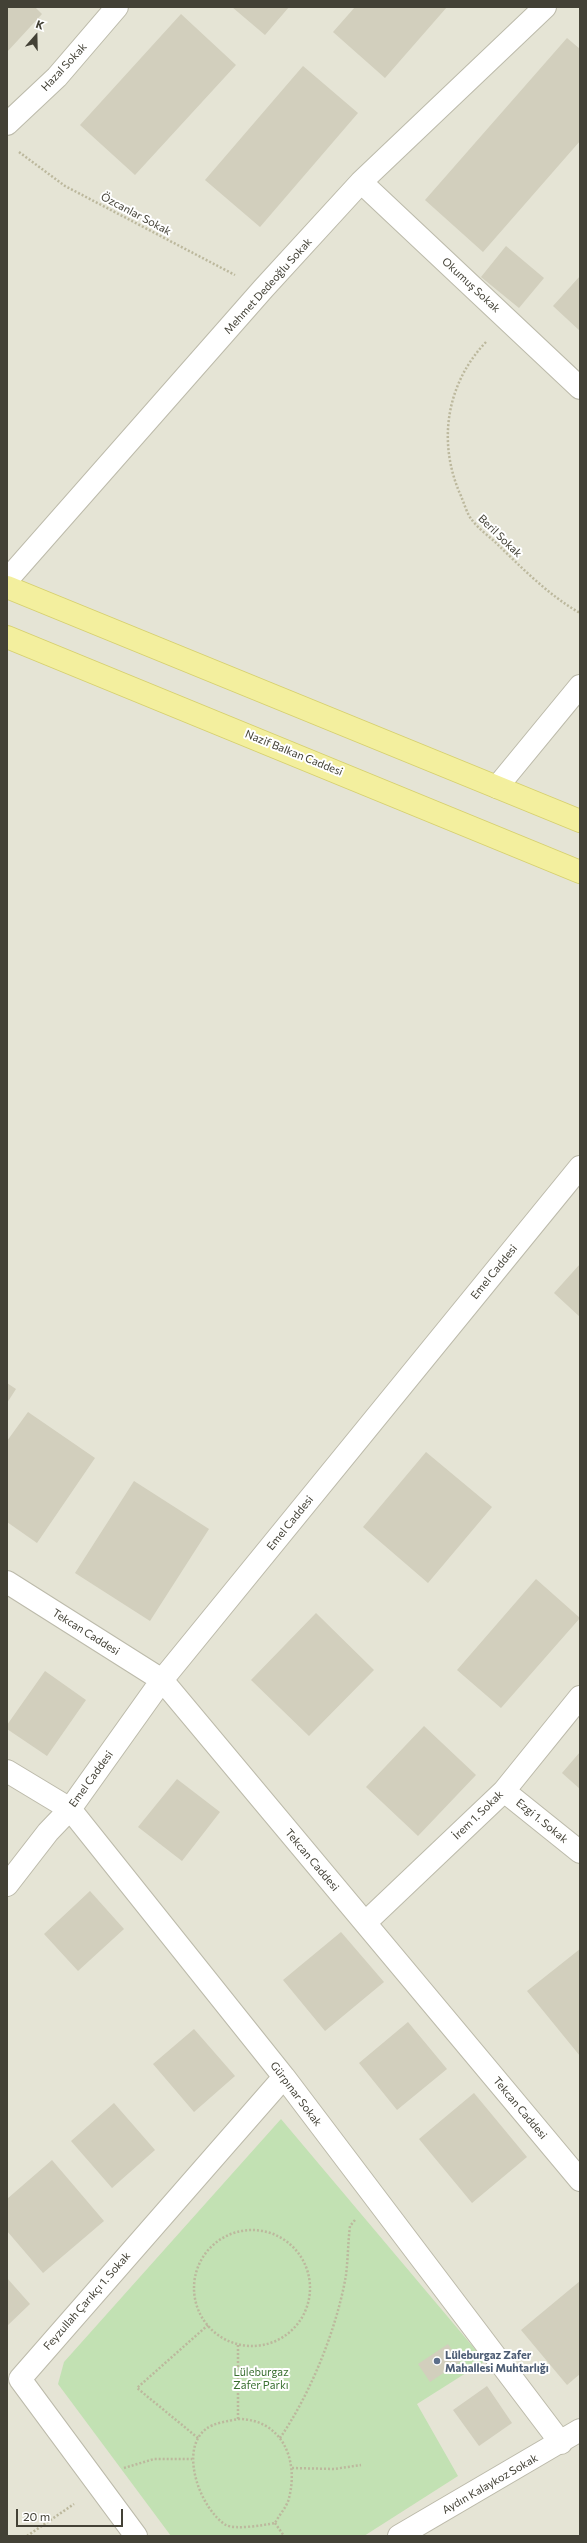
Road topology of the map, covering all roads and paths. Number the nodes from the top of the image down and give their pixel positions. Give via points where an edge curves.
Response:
1 (117, 7) edge
2 (545, 7) edge
3 (7, 124) edge
4 (14, 148) dead end
5 (361, 182) junction
6 (264, 289) junction
7 (508, 320) junction
8 (580, 388) edge
9 (7, 580) edge
10 (7, 587) edge
11 (580, 613) edge
12 (7, 637) edge
13 (580, 686) edge
14 (497, 787) junction
15 (580, 821) edge
16 (580, 872) edge
17 (580, 1167) edge
18 (7, 1582) edge
19 (162, 1680) junction
20 (580, 1697) edge
21 (7, 1771) edge
22 (504, 1791) junction
23 (70, 1809) junction
24 (580, 1852) edge
25 (7, 1884) edge
26 (365, 1923) junction
27 (284, 2077) junction
28 (580, 2180) edge
29 (375, 2198) junction
30 (208, 2325) junction
31 (238, 2344) junction
32 (238, 2418) junction
33 (580, 2430) edge
34 (198, 2438) junction
35 (280, 2438) junction
36 (561, 2443) junction
37 (192, 2459) junction
38 (361, 2465) dead end
39 (292, 2468) junction
40 (99, 2486) junction
41 (275, 2523) junction
42 (27, 2536) edge
43 (136, 2536) edge
44 (284, 2536) edge
45 (399, 2536) edge

1 - 3 street, Hazal Sokak via 58,76
2 - 5 street, Mehmet Dedeoğlu Sokak
4 - 6 path, Özcanlar Sokak via 65,186
5 - 6 street, Mehmet Dedeoğlu Sokak
5 - 7 street, Okumuş Sokak
6 - 9 street, Mehmet Dedeoğlu Sokak
7 - 8 street, Okumuş Sokak
7 - 11 path, Beril Sokak via 474,355 455,392 446,433 449,460 457,488 472,520 515,562
10 - 14 main road
12 - 16 main road, Nazif Balkan Caddesi
13 - 14 street
14 - 15 main road
17 - 19 street, Emel Caddesi
18 - 19 street, Tekcan Caddesi
19 - 23 street, Emel Caddesi
19 - 26 street, Tekcan Caddesi
20 - 22 street, İrem 1. Sokak
21 - 23 street, Gürpınar Sokak
22 - 24 street, Ezgi 1. Sokak
22 - 26 street, İrem 1. Sokak
23 - 25 street, Emel Caddesi via 48,1832
23 - 27 street, Gürpınar Sokak
26 - 28 street, Tekcan Caddesi
27 - 29 street, Gürpınar Sokak
27 - 40 street, Feyzullah Çarıkçı 1. Sokak via 20,2379
29 - 35 path via 350,2226 343,2290 327,2340 306,2395
29 - 36 street, Gürpınar Sokak
30 - 31 path via 227,2340
30 - 31 path via 195,2300 194,2285 196,2271 211,2247 235,2232 249,2230 263,2231 289,2243 299,2253 310,2279 307,2307 292,2331 280,2339 267,2344
30 - 34 path via 137,2388
31 - 32 path
32 - 34 path via 206,2428
32 - 35 path via 250,2419 271,2429
33 - 36 street, Aydın Kalaykoz Sokak
34 - 37 path via 193,2444
35 - 39 path
36 - 45 street, Aydın Kalaykoz Sokak
37 - 40 path via 154,2459 131,2464
37 - 41 path via 208,2508 227,2525 253,2526
38 - 39 path via 334,2469
39 - 41 path via 288,2500
40 - 42 path
40 - 43 street, Feyzullah Çarıkçı 1. Sokak
41 - 44 path

